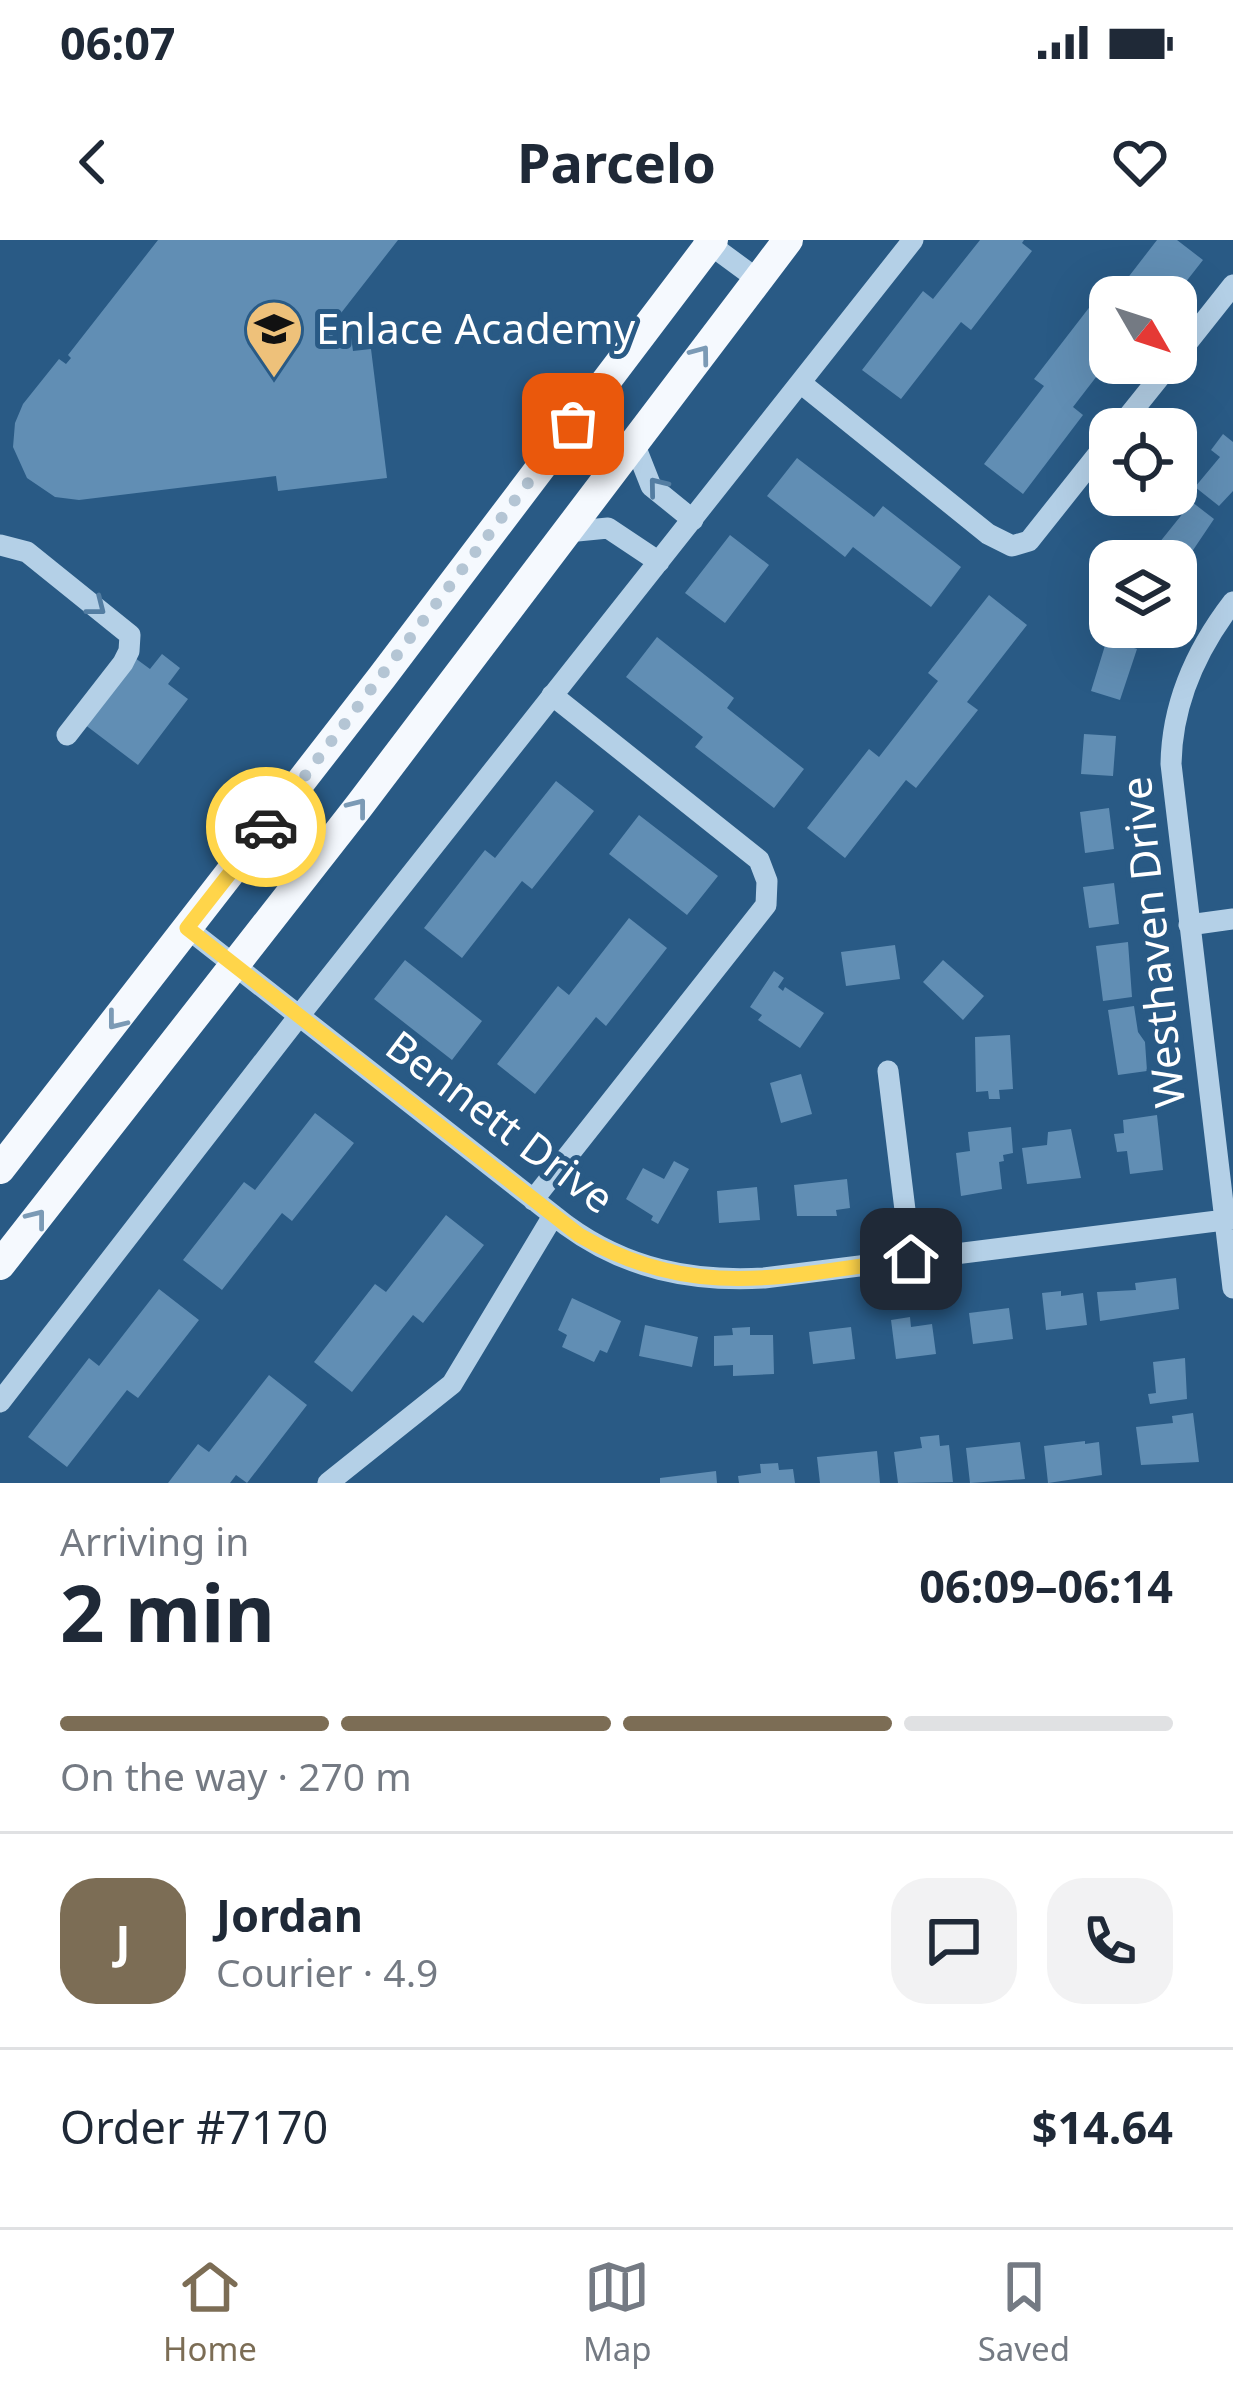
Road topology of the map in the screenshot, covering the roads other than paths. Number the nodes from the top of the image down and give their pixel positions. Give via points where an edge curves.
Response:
1 (788, 240) edge
2 (913, 240) edge
3 (709, 242) edge
4 (758, 279) junction
5 (1233, 285) edge
6 (1197, 330) edge
7 (802, 384) junction
8 (1154, 384) edge
9 (1135, 408) edge
10 (634, 443) junction
11 (1089, 465) edge
12 (692, 520) junction
13 (567, 532) junction
14 (0, 545) edge
15 (659, 562) junction
16 (1233, 602) edge
17 (552, 694) junction
18 (68, 735) dead end
19 (1233, 919) edge
20 (1189, 925) junction
21 (187, 928) junction
22 (233, 965) junction
23 (299, 1016) junction
24 (888, 1071) dead end
25 (0, 1169) edge
26 (533, 1200) junction
27 (553, 1216) junction
28 (1229, 1220) edge
29 (911, 1259) junction
30 (0, 1265) edge
31 (1233, 1288) edge
32 (0, 1402) edge
33 (328, 1483) edge

1 - 4 main road
2 - 7 street
3 - 4 street
3 - 21 main road
10 -> 4 main road
5 - 6 street
7 - 11 street via 1012,546 1029,541
7 - 12 street
8 - 9 street
12 -> 10 street via 651,486
10 - 13 main road
12 - 15 street
13 - 15 street via 608,527
22 -> 13 main road
14 -> 18 street via 27,552 130,635 123,663
15 - 17 street
16 - 20 street, Westhaven Drive via 1193,664 1174,730 1171,776
17 - 23 street
17 - 26 street via 759,860 767,881 766,905
19 - 20 street
20 - 28 street, Westhaven Drive
21 - 22 street, Bennett Drive
21 -> 25 main road
22 - 23 street, Bennett Drive
30 -> 22 main road
23 - 26 street, Bennett Drive
23 - 32 street
24 - 29 street
26 - 27 street, Bennett Drive
27 - 29 street, Bennett Drive via 616,1255 704,1280
27 - 33 street via 452,1384
28 - 29 street, Bennett Drive
28 - 31 street, Westhaven Drive

